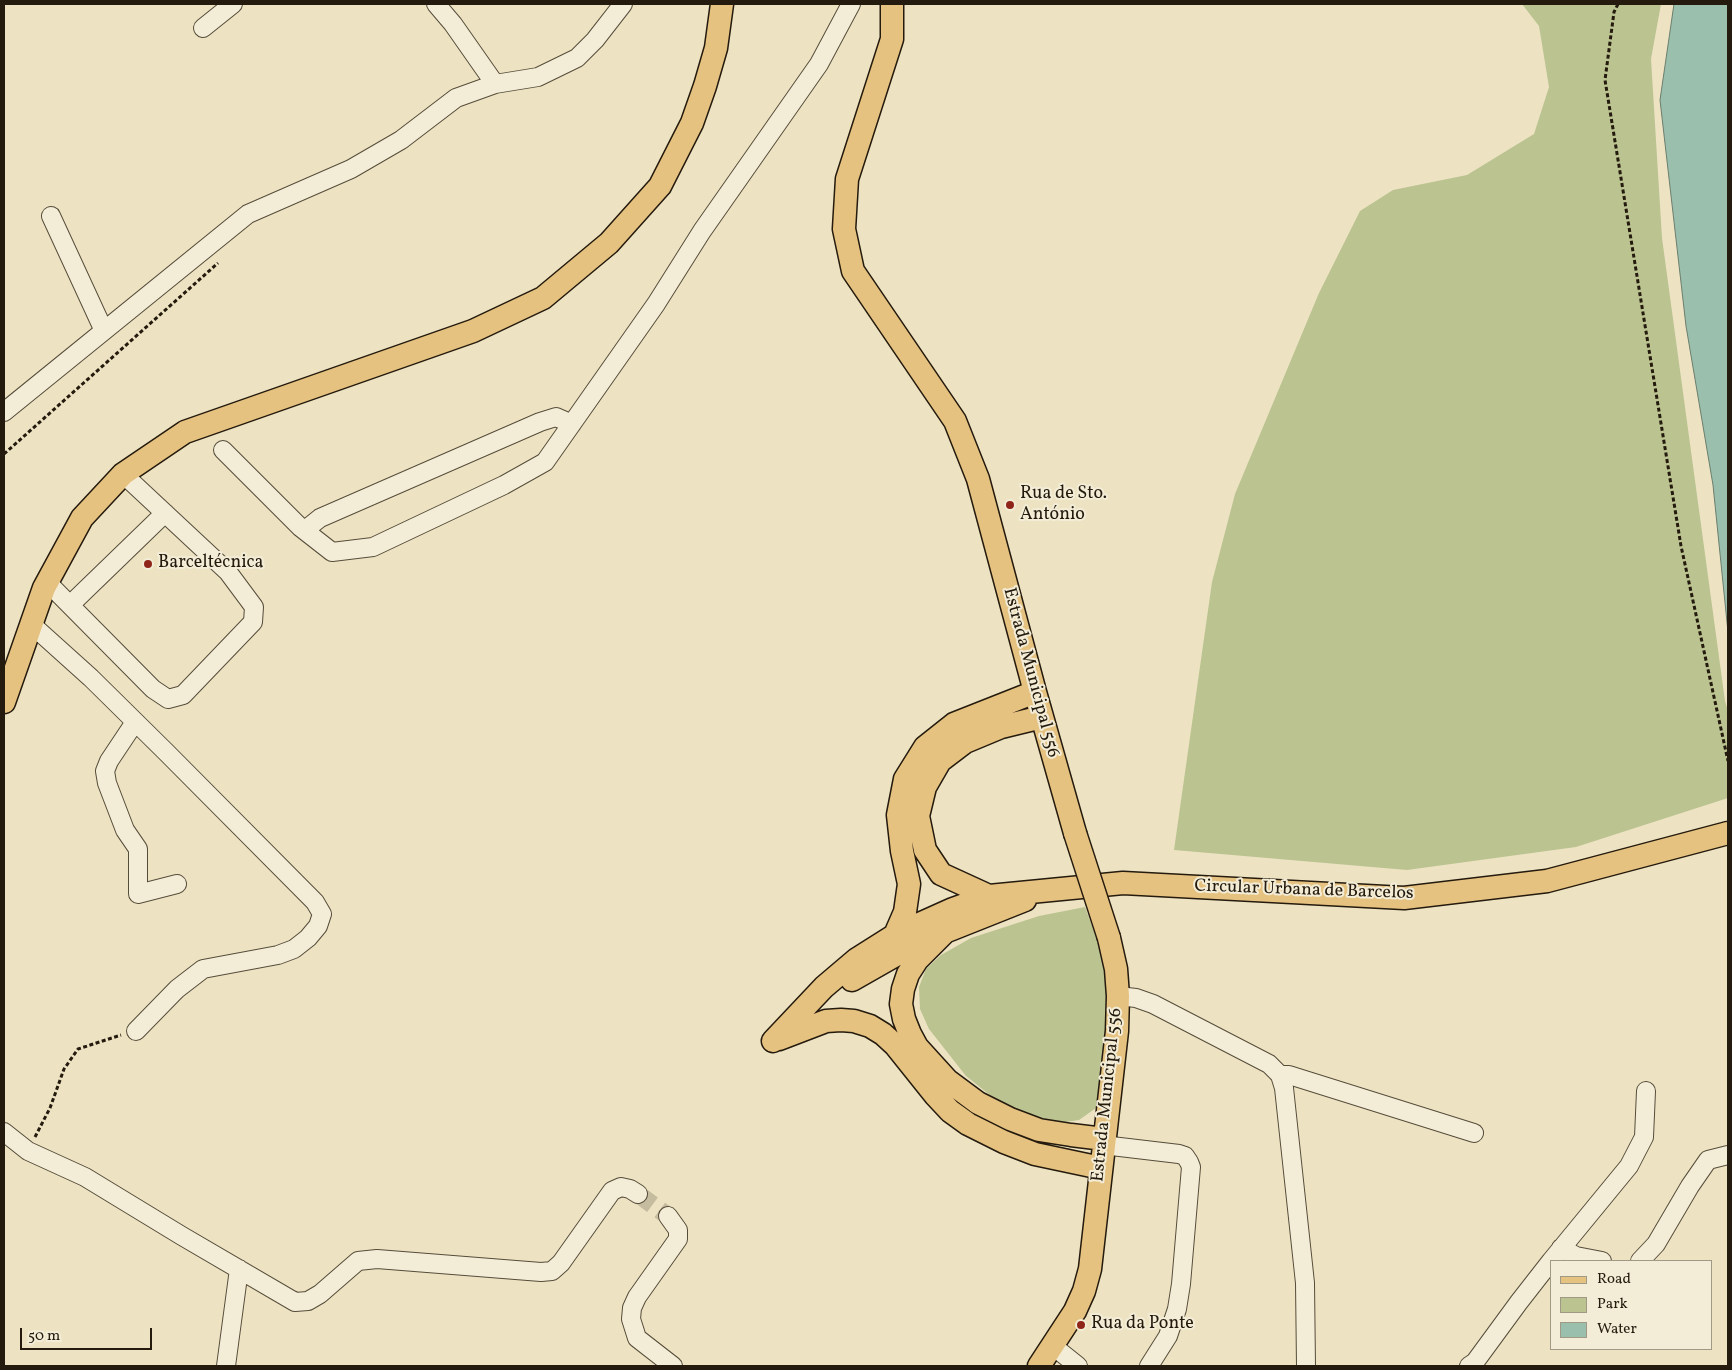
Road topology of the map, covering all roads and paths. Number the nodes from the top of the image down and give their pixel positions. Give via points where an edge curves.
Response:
1 (232, 4) edge
2 (436, 4) edge
3 (624, 4) edge
4 (722, 4) edge
5 (851, 4) edge
6 (892, 4) edge
7 (1618, 4) edge
8 (203, 28) dead end
9 (495, 84) junction
10 (51, 216) dead end
11 (221, 260) dead end
12 (104, 331) junction
13 (4, 412) edge
14 (572, 424) junction
15 (223, 450) dead end
16 (4, 454) edge
17 (123, 474) junction
18 (165, 513) junction
19 (305, 530) junction
20 (47, 582) junction
21 (71, 604) junction
22 (31, 624) junction
23 (1035, 692) junction
24 (4, 702) edge
25 (1042, 717) junction
26 (135, 722) junction
27 (1728, 761) edge
28 (1728, 833) edge
29 (177, 884) dead end
30 (1052, 890) junction
31 (989, 896) junction
32 (946, 931) junction
33 (895, 934) junction
34 (1118, 996) junction
35 (799, 1014) junction
36 (136, 1031) joint
37 (1280, 1075) junction
38 (1646, 1091) dead end
39 (4, 1132) edge
40 (1474, 1133) dead end
41 (1104, 1142) junction
42 (28, 1151) junction
43 (1728, 1155) edge
44 (1101, 1168) junction
45 (638, 1194) tunnel mouth
46 (668, 1216) tunnel mouth
47 (1554, 1257) edge
48 (1597, 1260) edge
49 (1641, 1260) edge
50 (1550, 1262) edge
51 (239, 1269) junction
52 (1052, 1346) junction
53 (226, 1366) edge
54 (673, 1366) edge
55 (1039, 1366) edge
56 (1078, 1366) edge
57 (1149, 1366) edge
58 (1306, 1366) edge
59 (1468, 1366) edge

1 - 8 street
2 - 9 street
3 - 9 street via 577,58 538,77
4 - 17 main road via 716,48 705,86 692,123 660,186 610,243 543,298 473,331 185,432
5 - 14 street via 819,64
6 - 23 main road, Estrada Municipal 556 via 892,39 847,179 844,229 853,271 955,421 978,478
7 - 27 path via 1614,12 1605,80 1681,546
9 - 12 street via 456,98 401,140 351,169 248,214
10 - 12 street
11 - 16 path
12 - 13 street
14 - 19 street via 556,417 540,422 320,518
14 - 19 street via 545,462 373,547 332,552
15 - 19 street
17 - 18 street
17 - 20 main road via 82,518
18 - 21 street
18 - 21 street via 228,572 254,607 253,622 183,695 168,699 153,689
20 - 21 street
20 - 22 main road
22 - 24 main road
22 - 26 street
23 - 25 main road, Estrada Municipal 556
23 - 33 main road via 954,724 925,747 905,779 898,815 910,884 905,912
25 - 31 main road via 1001,727 965,742 940,762 925,787 918,816 925,850 941,874
25 - 34 main road, Estrada Municipal 556, bridge via 1109,938
26 - 29 street via 108,761 105,771 107,783 125,830 138,849 138,894
26 - 36 street via 315,902 322,914 318,926 294,949 203,969
28 - 30 main road, Circular Urbana de Barcelos via 1547,881 1404,898 1123,883
30 - 31 main road, Circular Urbana de Barcelos
30 - 32 main road, Circular Urbana de Barcelos
31 - 33 main road, Circular Urbana de Barcelos
32 - 35 main road, Circular Urbana de Barcelos via 894,955
32 - 41 main road via 917,960 903,989 904,1019 917,1047 947,1080 978,1103 1039,1130
33 - 35 main road, Circular Urbana de Barcelos via 838,974
34 - 37 street via 1153,1004 1269,1064
34 - 41 main road, Estrada Municipal 556
35 - 44 main road via 773,1041 826,1021 841,1020 870,1026 895,1045 934,1095 968,1124 1035,1154
36 - 42 path via 78,1049 64,1068 50,1108
37 - 40 street via 1289,1075
37 - 58 street via 1305,1283
38 - 47 street via 1644,1137 1629,1166
39 - 42 street
41 - 44 main road, Estrada Municipal 556
41 - 57 street via 1179,1154 1185,1156 1191,1167 1177,1309 1168,1336
42 - 51 street via 85,1176
43 - 49 street via 1708,1160 1656,1244
44 - 52 main road, Estrada Municipal 556 via 1090,1269 1084,1291
45 - 51 street via 621,1187 612,1191 552,1271 377,1259 358,1261 320,1294 308,1301 295,1302
46 - 54 street via 678,1230 678,1239 637,1297 630,1318 637,1338
47 - 48 street via 1576,1256
50 - 59 street via 1475,1362
51 - 53 street
52 - 55 main road, Estrada Municipal 556
52 - 56 street

